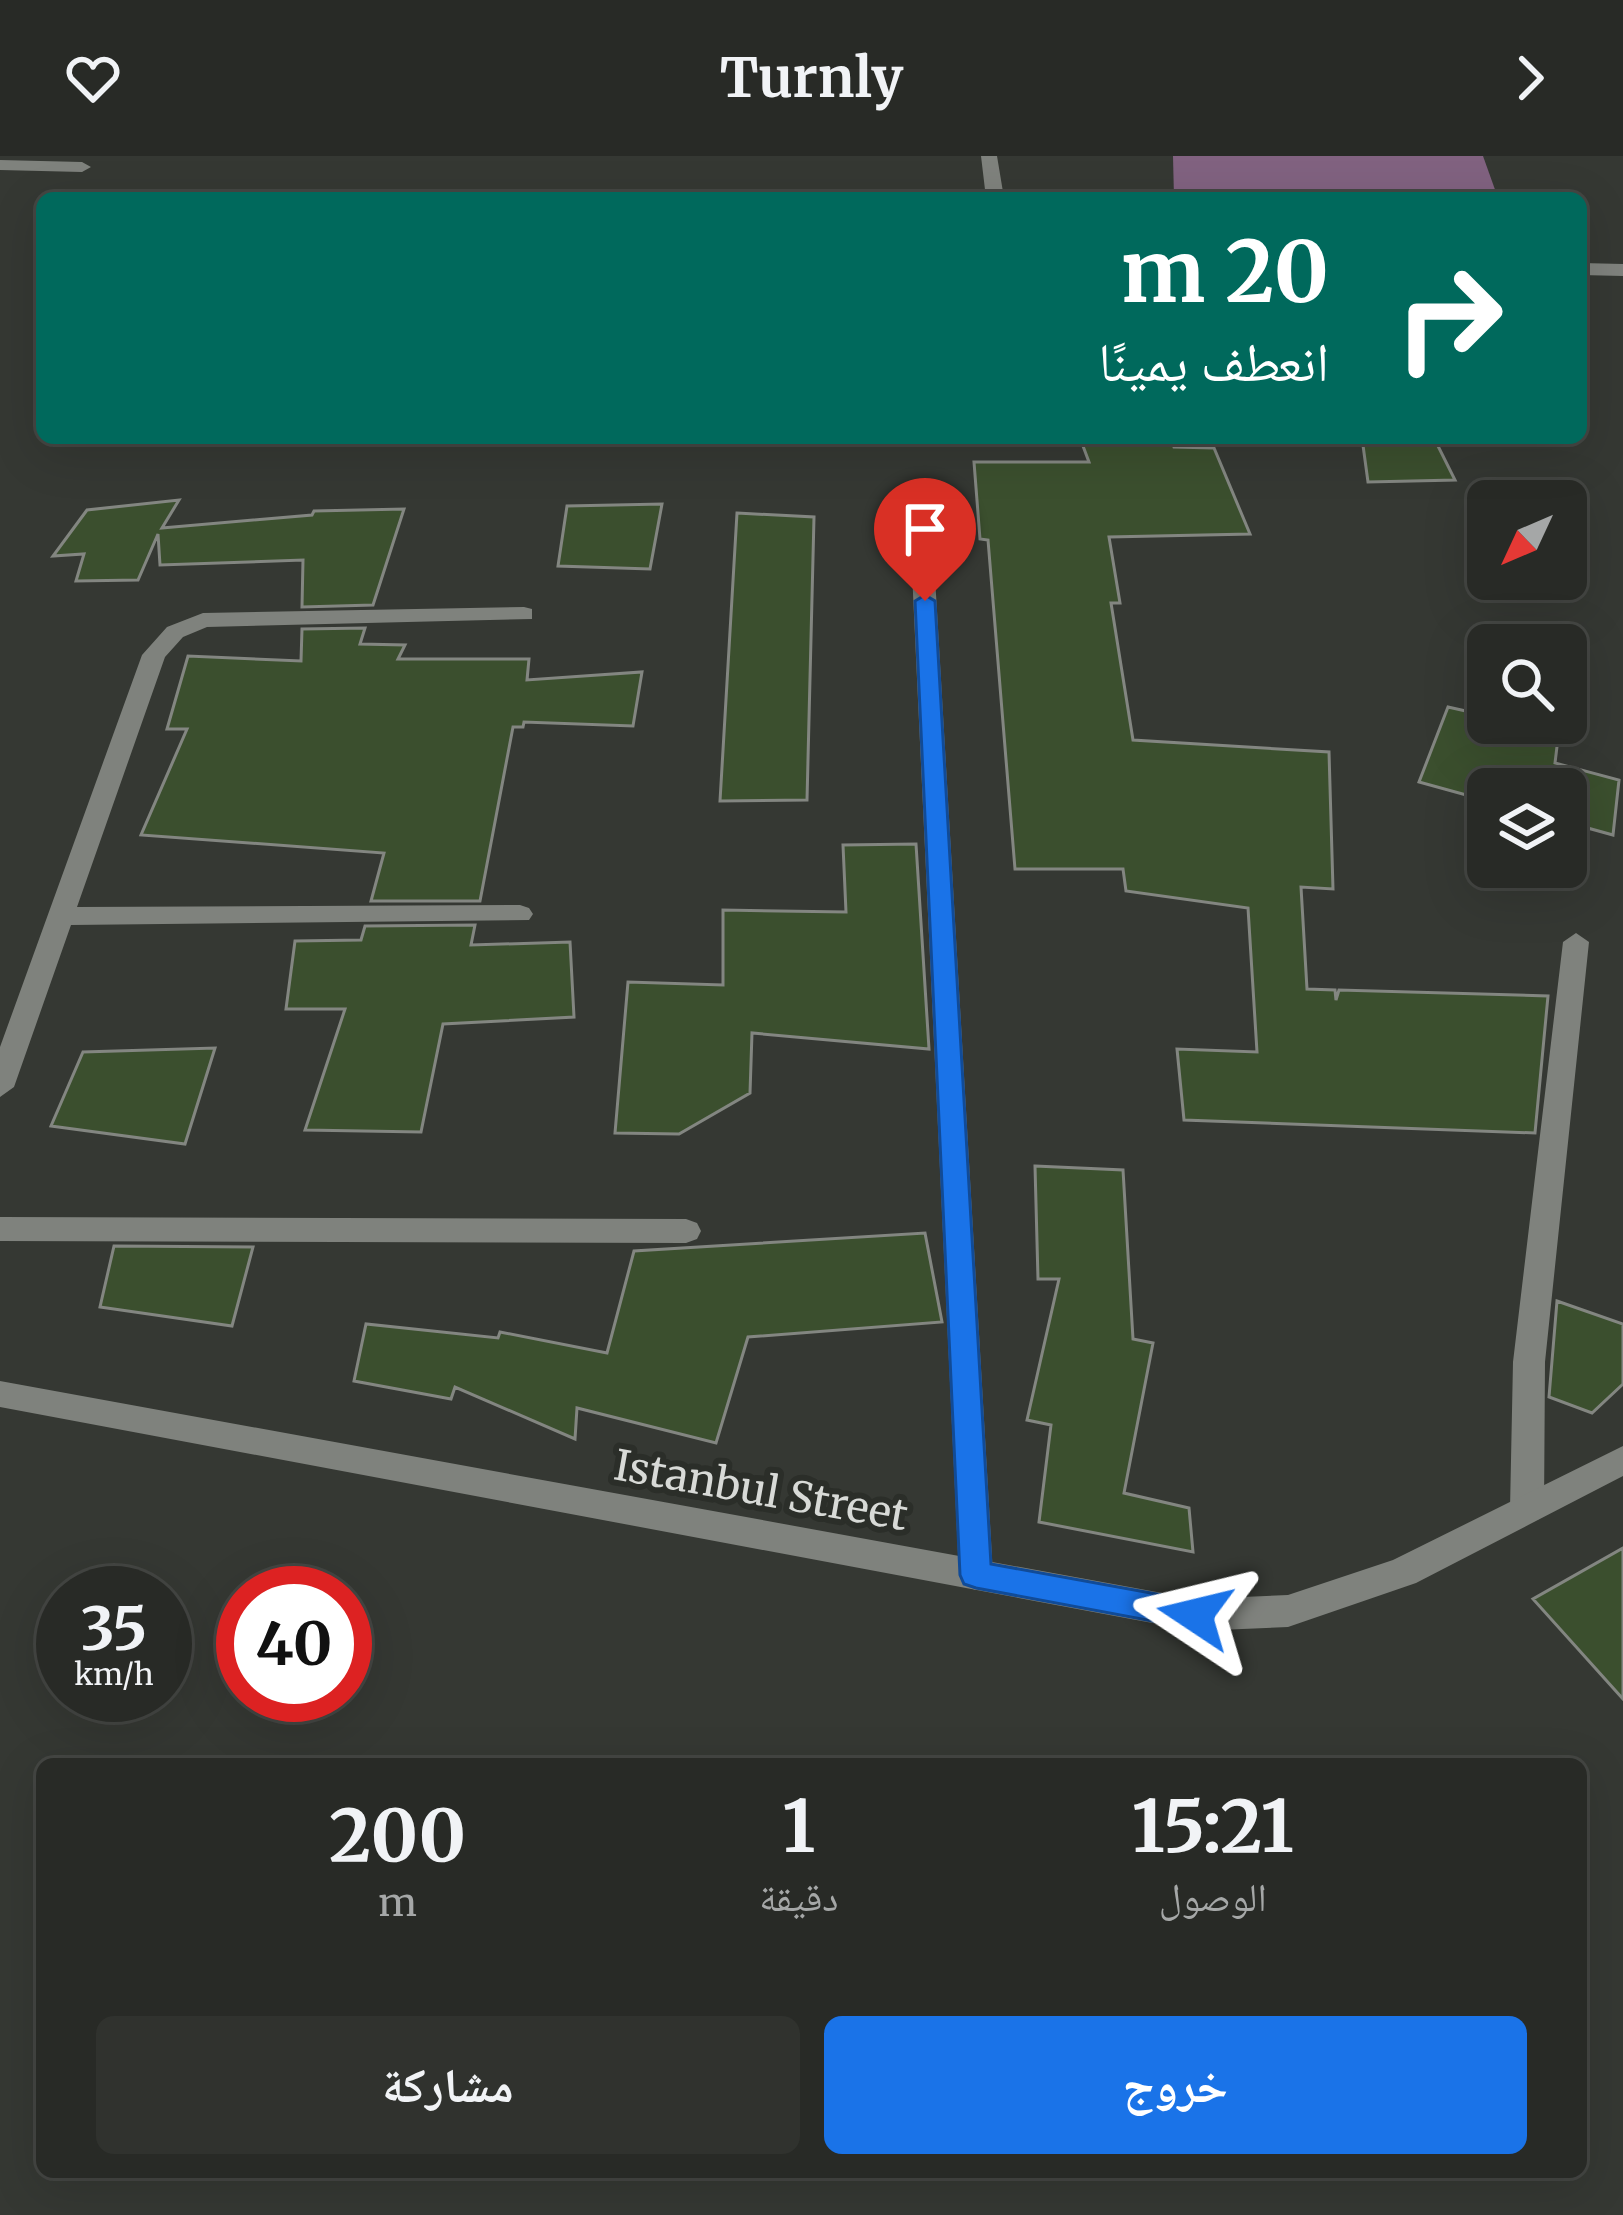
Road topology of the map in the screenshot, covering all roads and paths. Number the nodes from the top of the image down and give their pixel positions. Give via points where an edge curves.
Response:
1 (989, 156) edge
2 (0, 165) edge
3 (82, 167) dead end
4 (994, 192) edge
5 (1587, 269) edge
6 (1623, 270) edge
7 (920, 508) dead end
8 (524, 614) dead end
9 (520, 914) dead end
10 (62, 916) junction
11 (1576, 942) dead end
12 (0, 1087) edge
13 (0, 1229) edge
14 (686, 1231) dead end
15 (0, 1394) edge
16 (1623, 1460) edge
17 (1527, 1509) junction
18 (976, 1575) junction

1 - 4 street
2 - 3 street
5 - 6 street
7 - 18 street
8 - 10 street via 202,620 175,632 154,656
9 - 10 street
10 - 12 street
11 - 17 street via 1529,1362
13 - 14 street
15 - 18 street, Istanbul Street
16 - 17 street, Istanbul Street
17 - 18 street, Istanbul Street via 1404,1572 1288,1611 1195,1615

